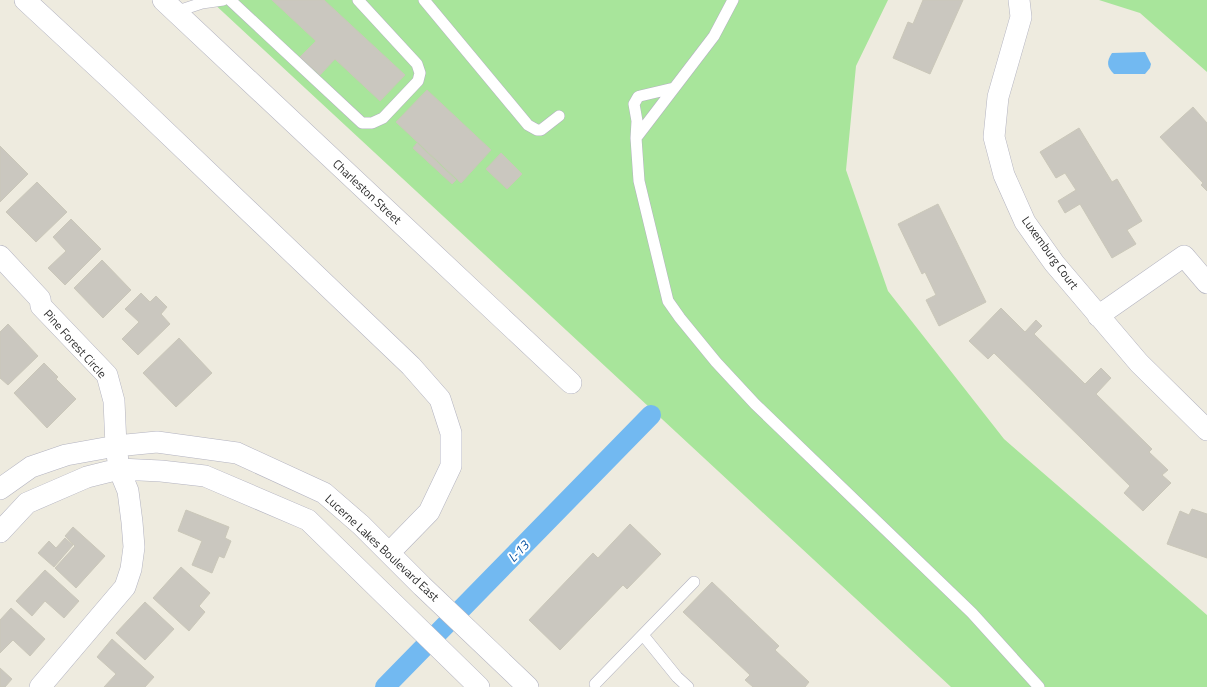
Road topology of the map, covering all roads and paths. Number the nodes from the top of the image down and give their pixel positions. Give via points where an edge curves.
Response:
1 (24, 0) edge
2 (223, 0) edge
3 (230, 0) edge
4 (358, 0) edge
5 (424, 0) edge
6 (733, 0) edge
7 (1019, 0) edge
8 (169, 6) edge
9 (674, 88) junction
10 (559, 116) dead end
11 (636, 138) junction
12 (0, 256) edge
13 (1207, 283) edge
14 (1098, 316) junction
15 (571, 383) dead end
16 (1207, 430) edge
17 (116, 446) junction
18 (119, 469) junction
19 (0, 489) edge
20 (0, 532) edge
21 (389, 553) junction
22 (418, 582) junction
23 (694, 582) dead end
24 (394, 605) junction
25 (643, 636) junction
26 (595, 684) dead end
27 (40, 687) edge
28 (479, 687) edge
29 (528, 687) edge
30 (688, 687) edge
31 (1039, 687) edge

1 - 21 street via 121,89 410,366 440,399 451,433 451,466 428,512
2 - 8 lane
3 - 4 lane via 362,123 372,123 383,118 418,81 420,72 417,64
5 - 10 lane via 528,124 541,130
6 - 9 lane via 714,36
7 - 14 street, Luxemburg Court via 1021,17 998,97 994,137 1004,175 1025,222 1054,263
8 - 15 street, Charleston Street
9 - 11 lane
9 - 11 lane via 640,96 635,100
11 - 31 lane via 639,181 668,301 680,318 755,404 972,612
12 - 17 street, Pine Forest Circle via 40,299 41,306 107,375 114,401
13 - 14 street via 1184,256
14 - 16 street, Luxemburg Court via 1139,363
17 - 18 street, Pine Forest Circle
17 - 19 street, Lucerne Lakes Boulevard East via 66,456 31,467
17 - 21 street, Lucerne Lakes Boulevard East via 157,442 237,453 324,493
18 - 20 street via 87,477 27,503
18 - 24 street via 205,476 308,520
18 - 27 street, Pine Forest Circle via 128,491 134,547 131,569 124,587
21 - 22 street, Lucerne Lakes Boulevard East
22 - 24 street
22 - 29 street, Lucerne Lakes Boulevard East
23 - 25 lane
24 - 28 street
25 - 26 lane
25 - 30 lane

